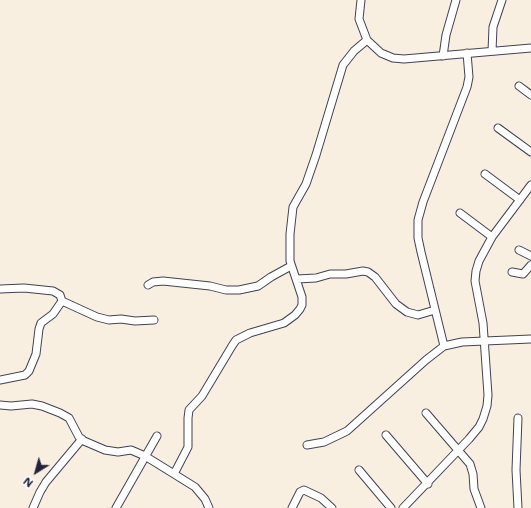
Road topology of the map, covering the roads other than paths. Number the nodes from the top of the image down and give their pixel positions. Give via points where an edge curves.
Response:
1 (361, 0) edge
2 (456, 0) edge
3 (502, 0) edge
4 (367, 40) junction
5 (531, 48) edge
6 (492, 51) junction
7 (467, 53) junction
8 (443, 56) junction
9 (519, 86) dead end
10 (531, 95) edge
11 (498, 128) dead end
12 (531, 152) edge
13 (485, 174) dead end
14 (531, 185) edge
15 (520, 200) junction
16 (460, 213) dead end
17 (492, 237) junction
18 (519, 250) dead end
19 (531, 256) edge
20 (291, 266) junction
21 (531, 266) edge
22 (512, 272) dead end
23 (297, 279) junction
24 (148, 285) dead end
25 (0, 289) edge
26 (62, 301) junction
27 (435, 310) junction
28 (154, 320) dead end
29 (531, 339) edge
30 (484, 340) junction
31 (444, 346) junction
32 (0, 380) edge
33 (0, 405) edge
34 (426, 412) dead end
35 (518, 418) dead end
36 (386, 435) dead end
37 (157, 436) dead end
38 (82, 439) junction
39 (307, 445) dead end
40 (459, 450) junction
41 (145, 456) junction
42 (359, 470) dead end
43 (174, 474) junction
44 (428, 484) junction
45 (33, 508) edge
46 (116, 508) edge
47 (209, 508) edge
48 (292, 508) edge
49 (332, 508) edge
50 (391, 508) edge
51 (403, 508) edge
52 (481, 508) edge
53 (518, 508) edge

1 - 4 street via 359,19
2 - 8 street
3 - 6 street via 494,27
4 - 8 street via 381,53 398,59
4 - 20 street via 354,51 343,66 306,184 293,207 290,234
5 - 6 street
6 - 7 street
7 - 8 street
7 - 27 street via 467,87 418,220 418,238
9 - 10 street
11 - 12 street
13 - 15 street
14 - 15 street
15 - 17 street
16 - 17 street
17 - 30 street via 476,271
18 - 19 street
20 - 23 street
20 - 24 street via 258,286 239,290 162,281
21 - 22 street via 523,274
23 - 27 street via 363,270 375,277 396,304 407,312 418,315
23 - 43 street via 302,301 298,312 284,323 236,340 202,396 190,410 188,447
25 - 26 street via 53,291 60,295
26 - 28 street via 109,320
26 - 32 street via 53,314 41,323 36,354 29,371 25,375
27 - 31 street
29 - 30 street
30 - 31 street
30 - 40 street via 488,395 486,412 479,427
31 - 39 street via 347,431 324,442
33 - 38 street via 32,404 48,408 68,418
34 - 40 street
35 - 53 street
36 - 44 street
37 - 41 street
38 - 41 street via 92,446 105,450 131,450
38 - 45 street via 46,482
40 - 44 street
40 - 52 street via 472,468 474,489
41 - 43 street
41 - 46 street
42 - 50 street
43 - 47 street via 201,493
44 - 51 street
48 - 49 street via 300,492 304,490 321,498

